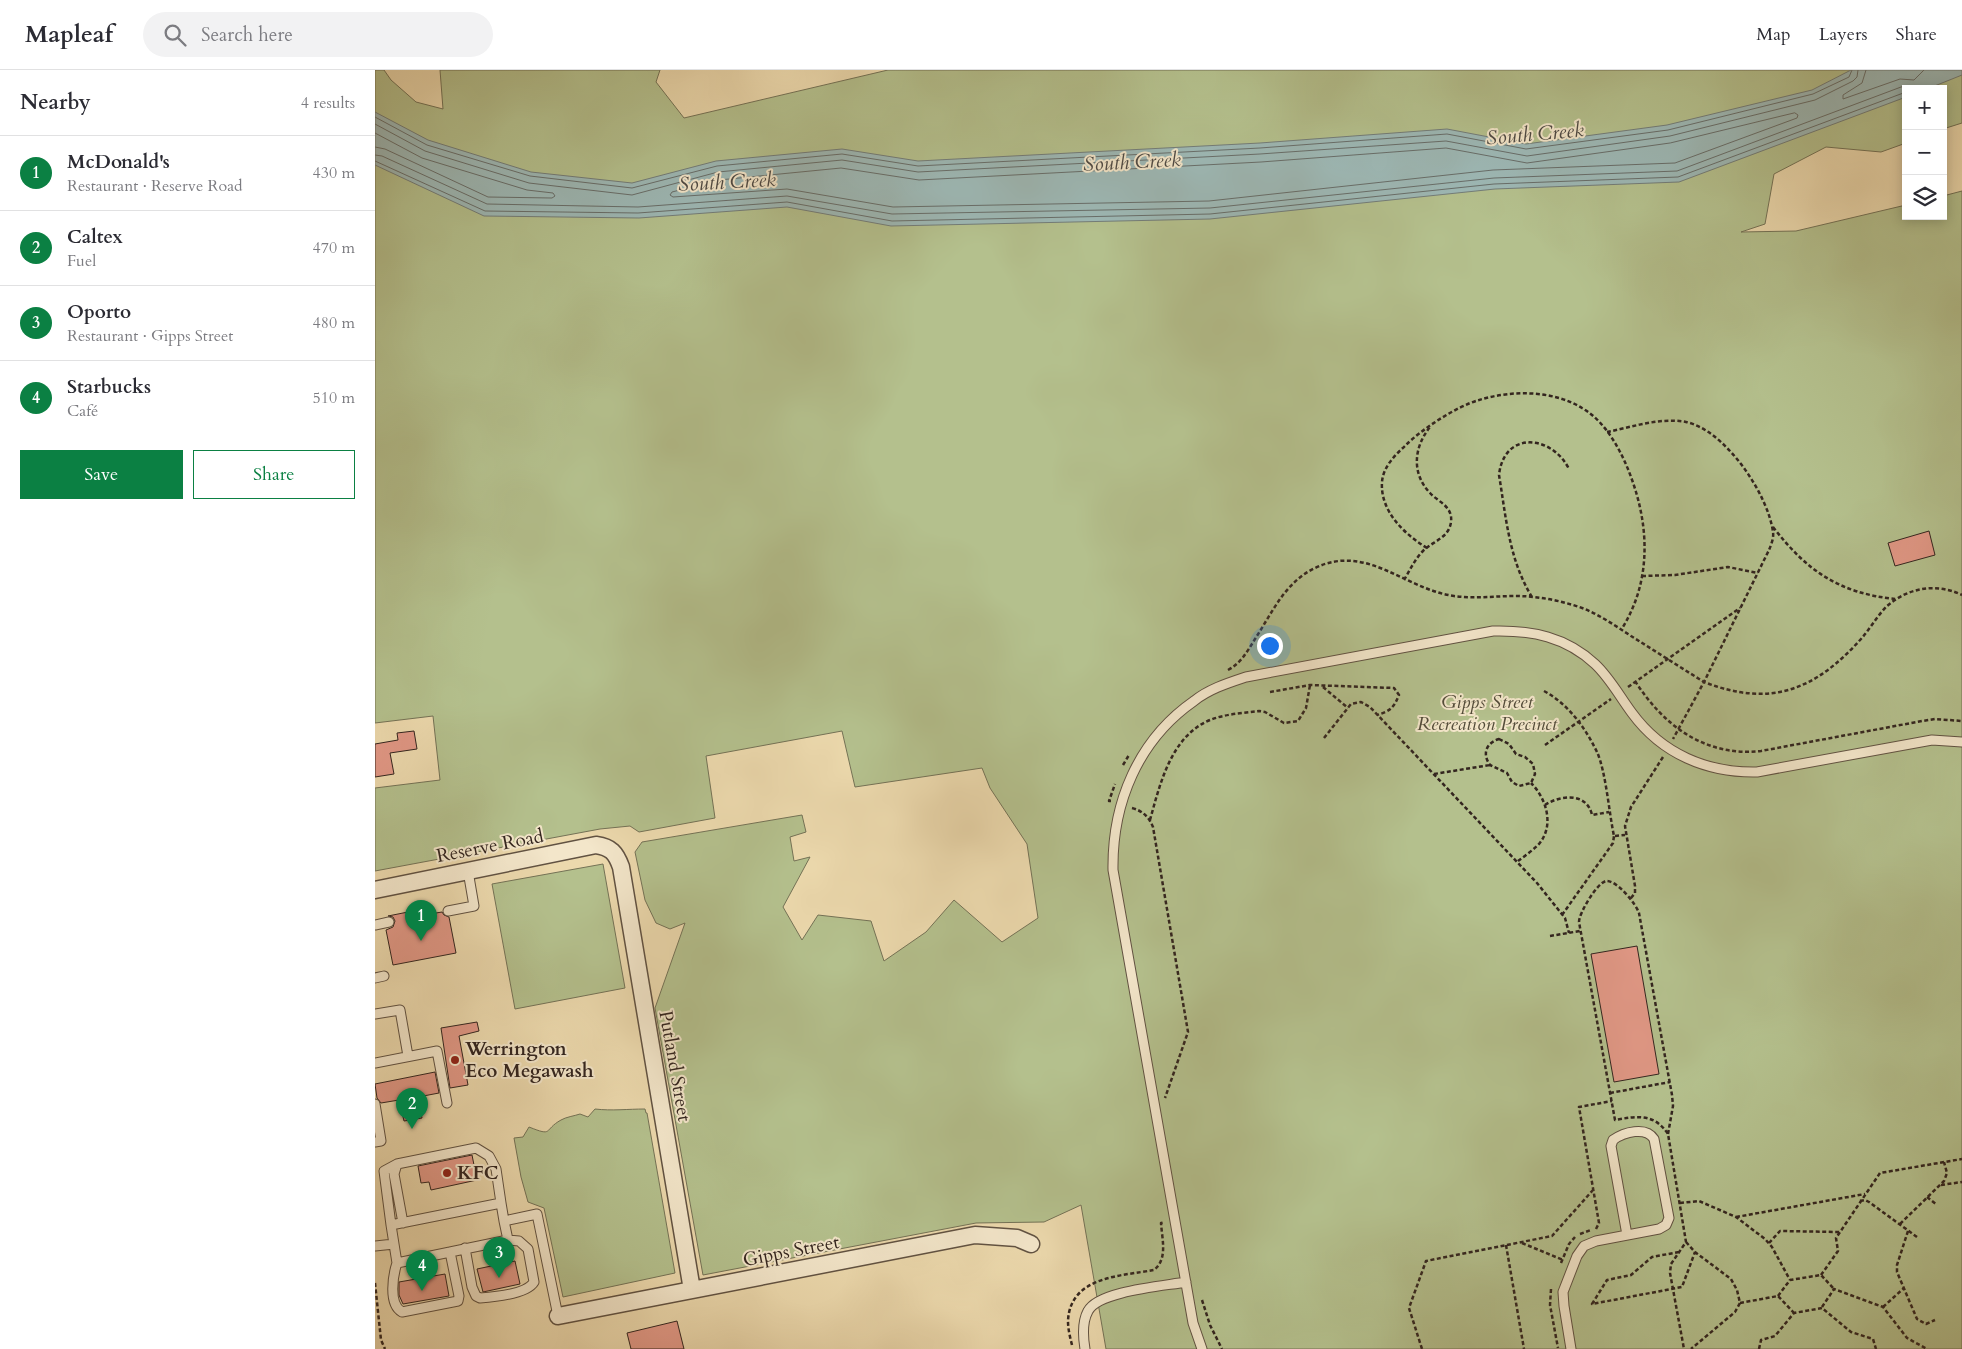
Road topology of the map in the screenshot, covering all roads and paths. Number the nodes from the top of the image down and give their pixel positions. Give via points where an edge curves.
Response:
1 (1433, 424) junction
2 (1607, 432) junction
3 (1569, 469) dead end
4 (1771, 525) junction
5 (1427, 548) junction
6 (1758, 573) junction
7 (1642, 576) junction
8 (1404, 580) junction
9 (1962, 595) edge
10 (1532, 597) junction
11 (1896, 600) junction
12 (1741, 607) junction
13 (1621, 630) junction
14 (1667, 658) junction
15 (1221, 673) dead end
16 (1635, 681) junction
17 (1704, 682) junction
18 (1310, 686) junction
19 (1322, 686) junction
20 (1544, 691) dead end
21 (1270, 692) dead end
22 (1618, 694) junction
23 (1348, 708) junction
24 (1377, 715) junction
25 (1962, 721) edge
26 (1578, 722) junction
27 (1679, 730) junction
28 (1324, 738) dead end
29 (1962, 742) edge
30 (1545, 745) dead end
31 (1667, 748) junction
32 (1131, 752) dead end
33 (1489, 765) junction
34 (1122, 767) dead end
35 (1435, 774) junction
36 (1116, 782) dead end
37 (1531, 783) junction
38 (1120, 805) junction
39 (1545, 805) junction
40 (1609, 812) junction
41 (1150, 820) junction
42 (1625, 835) junction
43 (1614, 836) junction
44 (612, 851) joint
45 (1517, 862) junction
46 (468, 871) junction
47 (375, 890) edge
48 (1631, 898) junction
49 (448, 911) dead end
50 (1562, 915) junction
51 (389, 922) dead end
52 (375, 925) edge
53 (1580, 931) junction
54 (1569, 933) junction
55 (1550, 936) dead end
56 (375, 1014) edge
57 (408, 1056) junction
58 (375, 1063) edge
59 (1670, 1082) junction
60 (1610, 1093) junction
61 (1612, 1101) junction
62 (447, 1103) dead end
63 (375, 1104) edge
64 (1165, 1104) dead end
65 (1667, 1134) junction
66 (375, 1142) edge
67 (1962, 1158) edge
68 (1944, 1162) junction
69 (397, 1164) junction
70 (1962, 1182) edge
71 (1939, 1185) junction
72 (1593, 1190) junction
73 (1865, 1194) junction
74 (1927, 1197) junction
75 (1860, 1201) junction
76 (501, 1203) junction
77 (1680, 1204) junction
78 (1937, 1205) dead end
79 (1736, 1218) junction
80 (1175, 1220) junction
81 (504, 1221) junction
82 (403, 1223) junction
83 (1900, 1224) junction
84 (391, 1225) junction
85 (1908, 1231) junction
86 (1839, 1232) junction
87 (1627, 1235) junction
88 (1917, 1237) dead end
89 (508, 1240) junction
90 (1686, 1242) junction
91 (1520, 1243) junction
92 (1769, 1243) junction
93 (394, 1244) junction
94 (1031, 1244) dead end
95 (1505, 1245) junction
96 (375, 1246) edge
97 (465, 1248) junction
98 (450, 1252) junction
99 (1681, 1252) junction
100 (1695, 1252) junction
101 (1562, 1259) junction
102 (397, 1263) junction
103 (1573, 1264) junction
104 (1559, 1267) dead end
105 (1821, 1275) junction
106 (1790, 1280) junction
107 (1186, 1282) junction
108 (375, 1283) edge
109 (1553, 1283) dead end
110 (1904, 1288) junction
111 (1673, 1289) junction
112 (1834, 1289) junction
113 (693, 1290) junction
114 (1778, 1296) junction
115 (1201, 1298) dead end
116 (1740, 1303) junction
117 (1883, 1307) junction
118 (1822, 1308) junction
119 (1794, 1313) junction
120 (558, 1316) joint
121 (1935, 1320) dead end
122 (1072, 1345) dead end
123 (385, 1349) edge
124 (1085, 1349) edge
125 (1202, 1349) edge
126 (1222, 1349) edge
127 (1422, 1349) edge
128 (1524, 1349) edge
129 (1558, 1349) edge
130 (1571, 1349) edge
131 (1684, 1349) edge
132 (1691, 1349) edge
133 (1759, 1349) edge
134 (1876, 1349) edge
135 (1927, 1349) edge

1 - 2 path via 1479,399 1529,394 1574,403 1592,415
1 - 5 path via 1420,442 1416,460 1422,482 1431,495 1447,507 1451,518 1446,535
1 - 5 path via 1410,440 1394,457 1382,482 1385,502 1394,519
2 - 4 path via 1671,421 1688,422 1708,432 1746,471 1761,497
2 - 7 path via 1638,498 1645,542
3 - 10 path via 1551,448 1533,442 1512,447 1500,464 1499,475 1512,550 1519,574
4 - 6 path via 1772,542
4 - 11 path via 1805,563 1837,585 1865,595
5 - 8 path
6 - 7 path via 1727,567
6 - 12 path
7 - 13 path via 1635,604
8 - 10 path via 1452,596
8 - 15 path via 1380,567 1359,561 1316,567 1285,590 1245,654 1234,666
9 - 11 path via 1943,588 1931,588
10 - 13 path via 1586,609
11 - 17 path via 1838,662 1813,681 1783,692 1753,694 1721,689
12 - 14 path
12 - 17 path
13 - 14 path
14 - 16 path
14 - 17 path
16 - 22 path
16 - 27 path via 1659,714
17 - 27 path
18 - 19 path
18 - 21 path
18 - 41 path via 1306,708 1298,721 1284,723 1259,711 1210,720 1192,732 1167,766
19 - 23 path
19 - 24 path via 1395,688 1399,695 1394,707
20 - 26 path via 1567,707
22 - 26 path
22 - 31 lane via 1647,732
22 - 38 lane via 1596,665 1583,655 1551,638 1515,630 1493,631 1246,677 1211,690 1164,726 1136,767
23 - 24 path via 1355,702 1361,702
23 - 28 path
24 - 35 path
25 - 27 path via 1935,719 1751,752 1708,745
26 - 30 path
26 - 40 path via 1597,752
27 - 31 path
29 - 31 lane via 1932,740 1757,772 1705,766
31 - 42 path via 1631,807
32 - 34 path
33 - 35 path
33 - 37 path via 1507,773 1519,786
33 - 37 path via 1486,749 1494,741 1504,740 1516,754 1533,764 1535,774
35 - 45 path
36 - 38 path via 1109,801
37 - 39 path
38 - 41 path via 1139,810
38 - 80 lane via 1113,850 1115,889
39 - 40 path via 1569,797 1588,806 1592,815
39 - 45 path via 1547,819 1543,838
40 - 43 path
41 - 64 path via 1189,1032 1165,1096
42 - 43 path
42 - 48 path via 1635,886
43 - 50 path via 1613,843
44 - 46 street, Reserve Road via 607,846 596,845
44 - 113 street, Putland Street via 621,867
45 - 50 path
46 - 47 street, Reserve Road
46 - 49 lane via 474,906
48 - 53 path via 1611,882 1600,884 1579,916
48 - 59 path via 1639,913
50 - 54 path
51 - 52 lane
53 - 54 path
53 - 60 path
54 - 55 path
56 - 57 lane via 399,1010
57 - 58 lane
57 - 62 lane via 437,1051
59 - 60 path
59 - 65 path via 1673,1106
60 - 61 path
61 - 65 path via 1615,1120 1638,1116 1649,1118
61 - 72 path via 1579,1107
63 - 66 lane via 381,1141
65 - 77 path
67 - 68 path
68 - 71 path via 1946,1177
68 - 73 path via 1880,1173
69 - 76 lane via 476,1148 489,1156 496,1169
69 - 82 lane via 394,1174
69 - 84 lane via 384,1171
70 - 71 path
71 - 74 path
72 - 91 path via 1552,1236
72 - 101 path via 1599,1226 1575,1237
73 - 75 path
73 - 79 path
74 - 78 path
74 - 83 path
75 - 83 path via 1869,1202
75 - 86 path
76 - 81 lane
76 - 82 lane
77 - 79 path via 1699,1201
77 - 90 path
79 - 92 path
80 - 107 lane
80 - 122 path via 1161,1223 1163,1259 1154,1270 1094,1282 1074,1300 1068,1320
81 - 89 lane
81 - 120 lane via 537,1214
82 - 84 lane
83 - 85 path
84 - 93 lane
85 - 88 path
85 - 110 path via 1897,1269
86 - 92 path via 1780,1232
86 - 105 path via 1836,1238 1838,1251
87 - 87 lane via 1611,1146 1618,1136 1643,1131 1654,1139 1669,1218 1659,1229
87 - 103 lane via 1584,1246
89 - 97 lane
89 - 97 lane via 519,1241 528,1249 534,1282 527,1289 490,1297 480,1298 474,1293
90 - 99 path
90 - 100 path
91 - 95 path
91 - 101 path
92 - 106 path
93 - 96 lane
93 - 102 lane
94 - 113 street, Gipps Street via 1017,1238 975,1235
95 - 127 path via 1426,1261 1409,1308
95 - 128 path
97 - 98 lane
98 - 102 lane
98 - 102 lane via 459,1296 457,1301 402,1312 396,1306 392,1285
99 - 111 path via 1671,1264
99 - 111 path via 1652,1257 1631,1275 1607,1280 1592,1304
100 - 111 path via 1682,1288
100 - 116 path via 1731,1279
101 - 103 path
101 - 104 path
103 - 130 lane via 1563,1292
105 - 106 path
105 - 112 path
106 - 114 path
107 - 124 lane via 1099,1300 1088,1310 1083,1327
107 - 125 lane via 1193,1323
108 - 123 path via 381,1340
109 - 129 path via 1549,1298
110 - 117 path
110 - 121 path via 1917,1319 1926,1324
111 - 131 path
112 - 117 path
112 - 118 path
113 - 120 street, Gipps Street
114 - 116 path
114 - 119 path
115 - 126 path
116 - 132 path via 1735,1312
117 - 135 path via 1907,1338
118 - 119 path
118 - 134 path via 1851,1332 1873,1339
119 - 133 path via 1775,1336 1761,1340

